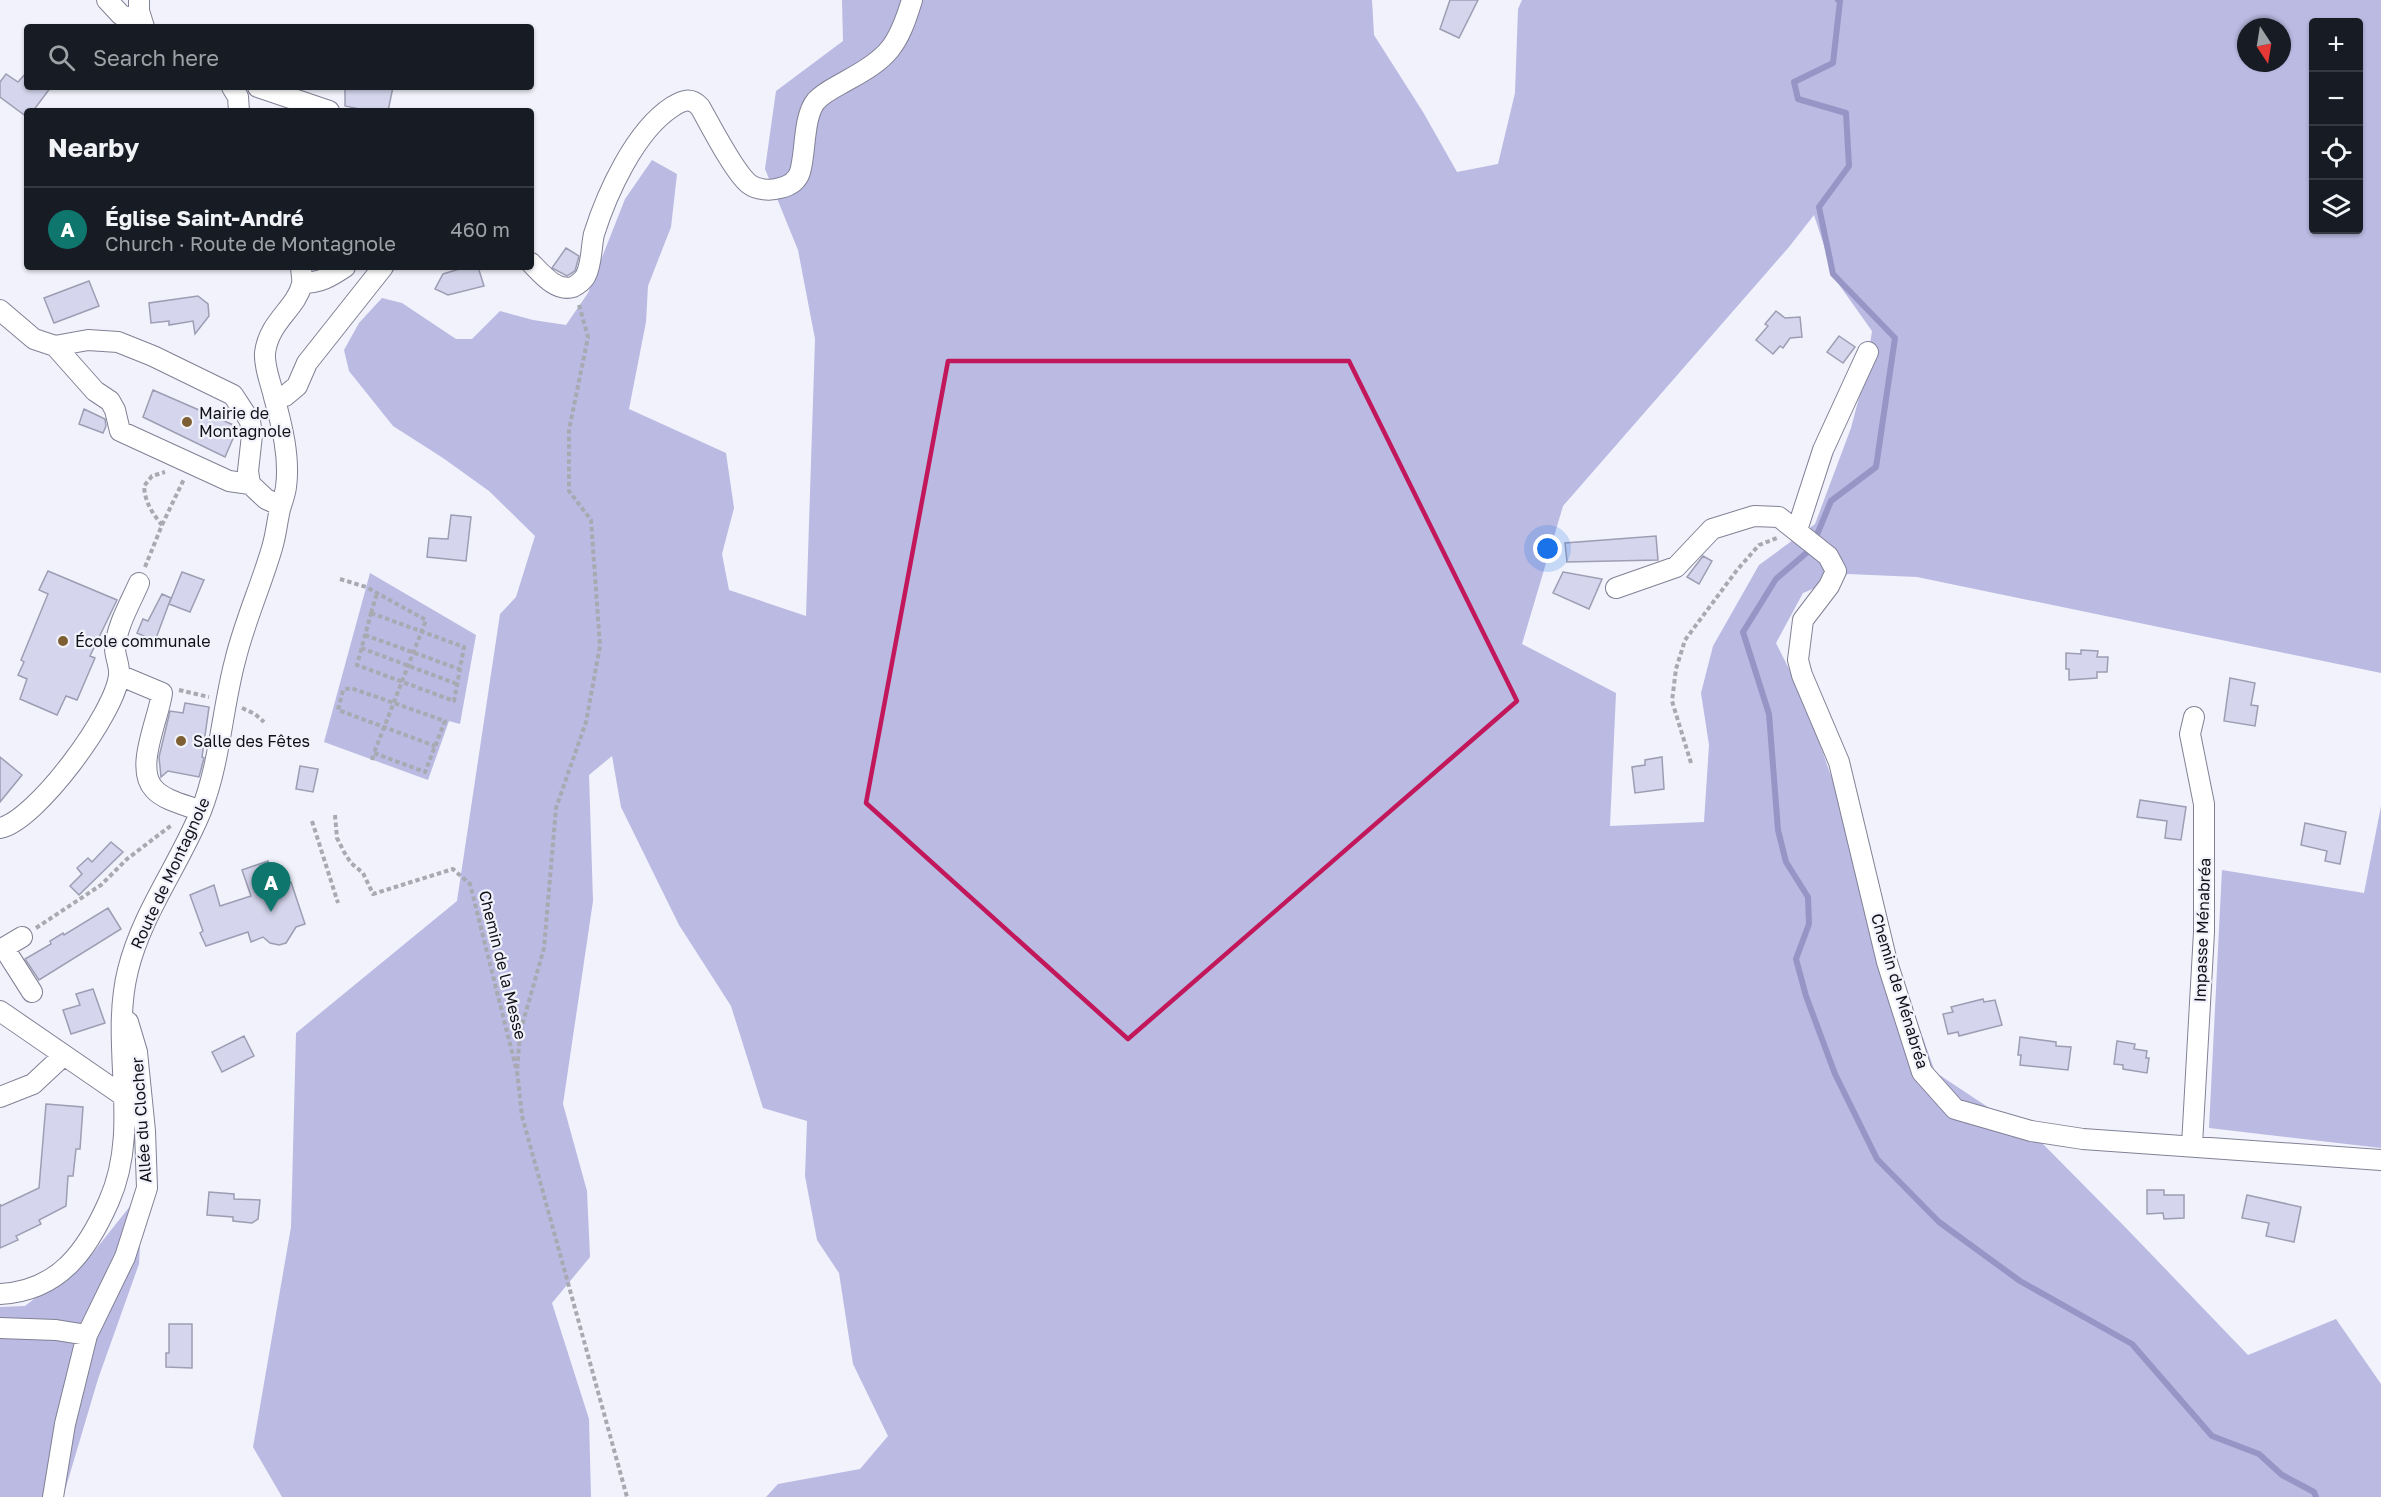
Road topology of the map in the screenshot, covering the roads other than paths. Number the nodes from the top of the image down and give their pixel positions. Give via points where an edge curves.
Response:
1 (107, 0) edge
2 (139, 0) edge
3 (912, 0) edge
4 (143, 24) edge
5 (234, 90) edge
6 (267, 90) edge
7 (239, 108) edge
8 (320, 108) edge
9 (534, 266) edge
10 (340, 270) edge
11 (381, 270) edge
12 (302, 275) edge
13 (0, 310) edge
14 (55, 346) junction
15 (1868, 351) dead end
16 (275, 399) junction
17 (250, 484) junction
18 (281, 506) junction
19 (1802, 534) junction
20 (139, 583) road end
21 (1616, 588) dead end
22 (119, 675) junction
23 (2194, 717) dead end
24 (201, 811) junction
25 (0, 828) edge
26 (22, 937) road end
27 (2, 949) edge
28 (32, 992) dead end
29 (122, 1003) junction
30 (0, 1011) edge
31 (64, 1055) junction
32 (0, 1097) edge
33 (125, 1097) junction
34 (2192, 1145) junction
35 (2381, 1160) edge
36 (0, 1294) edge
37 (0, 1328) edge
38 (87, 1335) junction
39 (53, 1497) edge

1 - 4 street via 121,15
2 - 4 street
3 - 9 street via 893,49 815,102 799,174 793,182 783,188 760,189 750,185 695,102 681,101 656,118 629,155 602,212 586,275 574,287 562,288
5 - 7 street
6 - 8 street
10 - 12 street via 315,283
11 - 16 street via 308,363 297,386
12 - 16 street, Route de Montagnole via 297,295 274,325 267,344 265,363
13 - 14 street via 34,339
14 - 17 street via 94,391 110,401 120,431 229,481
14 - 17 street via 88,340 118,342 233,395 250,421
15 - 19 street via 1823,450
16 - 18 street, Route de Montagnole via 287,474
17 - 18 street
18 - 24 street, Route de Montagnole via 273,546 235,660
19 - 21 street, Chemin de Ménabréa via 1779,517 1754,516 1712,529 1676,567
19 - 34 street, Chemin de Ménabréa via 1828,556 1836,571 1803,620 1798,660 1839,762 1887,962 1922,1072 1955,1109 2031,1131 2083,1139
20 - 22 street via 119,627 115,649
22 - 24 street via 162,693 146,758 147,777 153,789
22 - 25 street via 105,713 79,755 26,813
23 - 34 street, Impasse Ménabréa via 2190,734 2204,804 2204,932
24 - 29 street, Route de Montagnole via 139,936
26 - 27 street
27 - 28 street
29 - 33 street, Route de Montagnole
29 - 38 street, Allée du Clocher via 137,1052 147,1188 125,1257
30 - 31 street
31 - 32 street via 33,1084
31 - 33 street
33 - 36 street, Route de Montagnole via 117,1180 93,1233 55,1279 38,1287
34 - 35 street, Chemin de Ménabréa
37 - 38 street
38 - 39 street, Allée du Clocher via 65,1424

